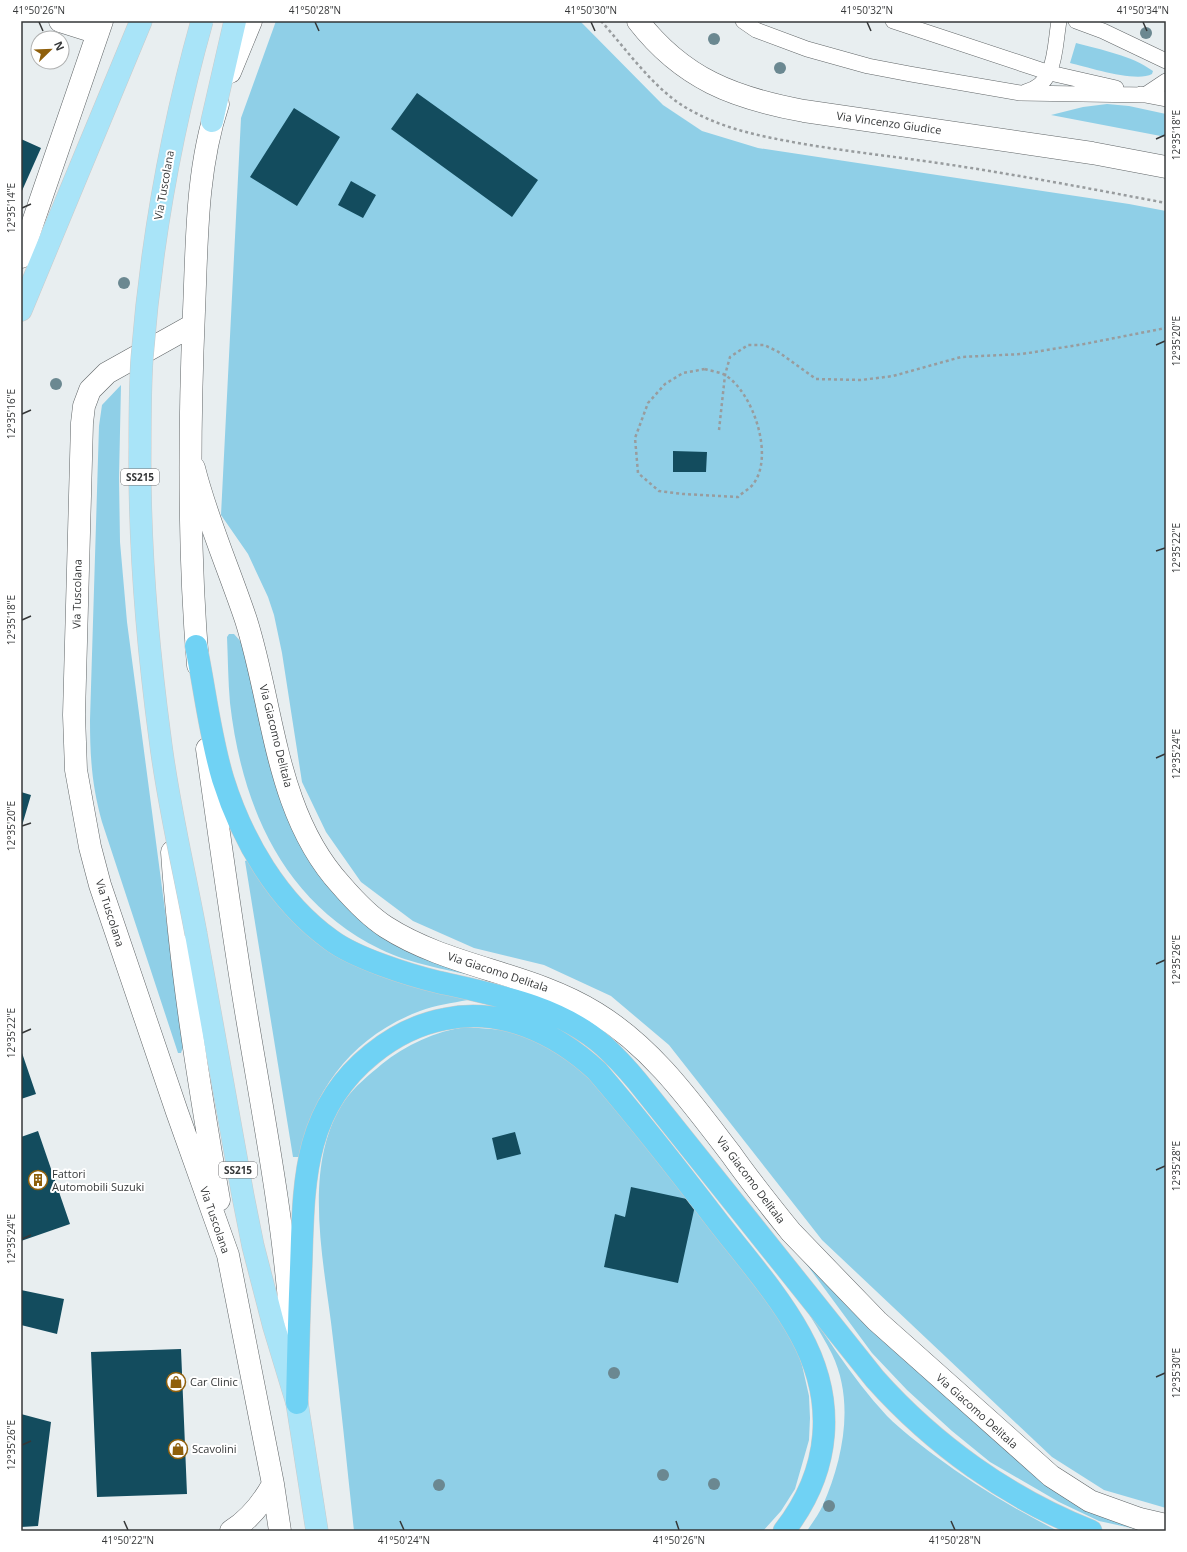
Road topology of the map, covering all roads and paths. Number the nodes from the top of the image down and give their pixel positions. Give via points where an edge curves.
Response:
1 (60, 21) edge
2 (141, 21) edge
3 (202, 21) edge
4 (235, 21) edge
5 (251, 21) edge
6 (638, 21) edge
7 (743, 21) edge
8 (893, 21) edge
9 (1060, 21) edge
10 (1076, 21) edge
11 (1091, 21) edge
12 (100, 27) edge
13 (1103, 31) junction
14 (1166, 61) edge
15 (1050, 73) junction
16 (1166, 81) edge
17 (1020, 93) junction
18 (1145, 95) junction
19 (1166, 98) edge
20 (212, 121) junction
21 (1166, 167) edge
22 (21, 257) edge
23 (21, 310) edge
24 (193, 325) junction
25 (1166, 328) edge
26 (725, 375) junction
27 (719, 430) dead end
28 (190, 452) junction
29 (196, 646) junction
30 (169, 799) junction
31 (228, 1255) junction
32 (297, 1403) junction
33 (273, 1484) junction
34 (1166, 1525) edge
35 (230, 1531) edge
36 (280, 1531) edge
37 (317, 1531) edge
38 (784, 1531) edge
39 (1091, 1531) edge

1 - 12 main road
2 - 23 main road
3 - 30 main road, Via Tuscolana / SS215, bridge via 162,192 140,393 140,498 144,590
4 - 20 main road
5 - 20 main road, Via Tuscolana
6 - 21 main road, Via Vincenzo Giudice via 666,52 699,77 716,86 760,101 804,111 1092,153
7 - 17 lane via 756,30 776,38 868,66
8 - 15 lane
9 - 15 lane
10 - 13 lane
11 - 13 lane
12 - 22 main road
13 - 14 lane
15 - 17 lane via 1041,85
15 - 18 lane
16 - 18 lane
17 - 18 lane
18 - 19 lane
20 - 24 main road, Via Tuscolana via 198,216
24 - 28 main road, Via Tuscolana
24 - 31 main road, Via Tuscolana via 107,373 95,383 86,398 79,477 74,747 80,798 97,874
25 - 26 path via 1022,354 961,357 893,376 861,380 816,379 777,351 764,345 748,344 730,358
26 - 26 path via 705,369 683,373 665,384 648,403 635,438 638,473 659,490 683,494 738,496 754,482 763,459 757,423 748,398
26 - 27 path
28 - 29 main road, Via Tuscolana
28 - 34 main road, Via Giacomo Delitala via 208,519 247,626 280,763 292,801 312,845 338,882 376,919 405,937 453,958 555,991 620,1030 670,1076 791,1232 877,1322 1060,1484 1090,1501 1140,1519
29 - 32 main road, Via Tuscolana via 204,727 287,1274
29 - 39 highway via 218,757 235,815 259,860 306,919 330,940 354,953 435,982 525,1003 569,1022 604,1045 637,1081 850,1349 906,1413 938,1441 1009,1490
30 - 31 main road via 182,961
30 - 32 main road, Via Tuscolana / SS215, bridge via 253,1246
31 - 33 main road, Via Tuscolana
32 - 37 main road, Via Tuscolana / SS215
32 - 38 highway via 304,1186 312,1144 325,1110 338,1089 357,1067 379,1049 404,1034 437,1021 465,1016 488,1016 508,1020 552,1038 597,1071 773,1293 800,1334 812,1359 821,1390 824,1407 824,1442 814,1482
33 - 35 main road via 256,1511
33 - 36 main road, Via Tuscolana

